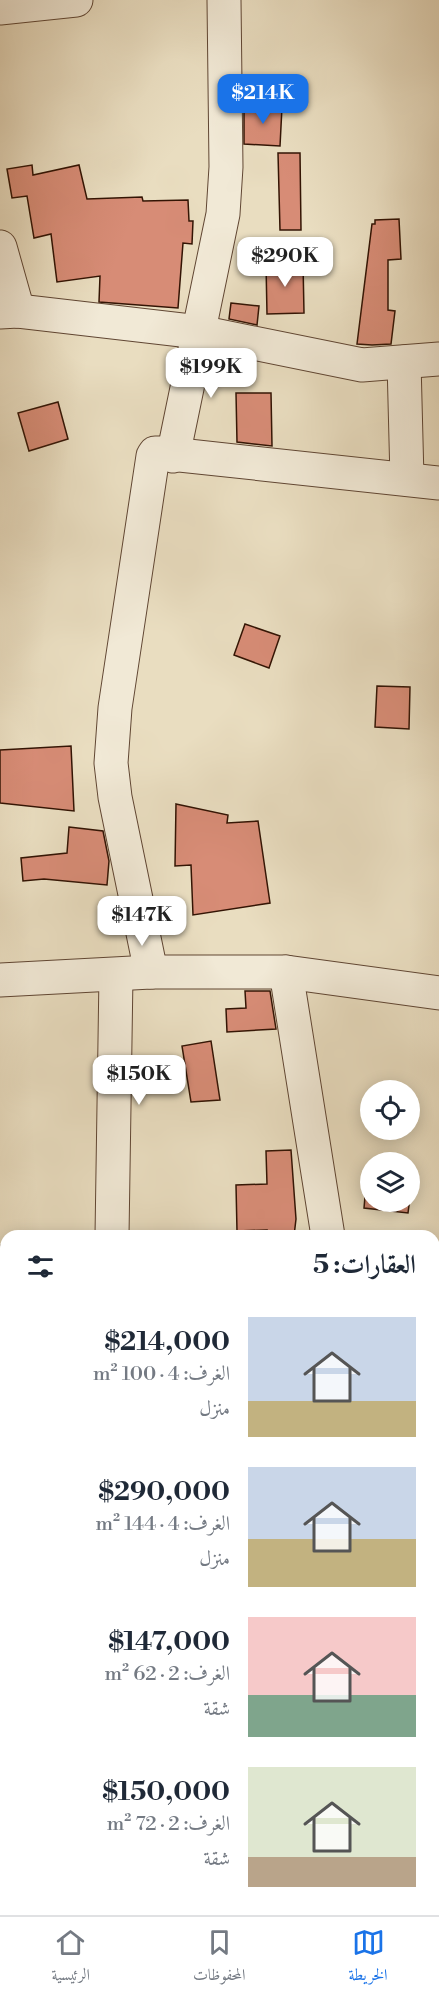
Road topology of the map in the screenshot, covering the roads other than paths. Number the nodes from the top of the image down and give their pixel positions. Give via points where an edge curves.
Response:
1 (76, 0) edge
2 (224, 0) edge
3 (0, 8) edge
4 (0, 247) edge
5 (9, 312) edge
6 (199, 332) junction
7 (439, 359) edge
8 (404, 362) junction
9 (172, 456) junction
10 (407, 479) junction
11 (439, 483) edge
12 (152, 972) junction
13 (286, 972) junction
14 (116, 975) junction
15 (0, 980) edge
16 (439, 993) edge
17 (112, 1230) edge
18 (327, 1230) edge

1 - 3 street
2 - 6 street via 223,214
4 - 5 street
5 - 6 street
6 - 8 street via 362,365
6 - 9 street
7 - 8 street
8 - 10 street
9 - 10 street
9 - 12 street via 153,456 115,708 111,763
10 - 11 street
12 - 13 street
12 - 14 street
13 - 16 street
13 - 18 street
14 - 15 street
14 - 17 street

